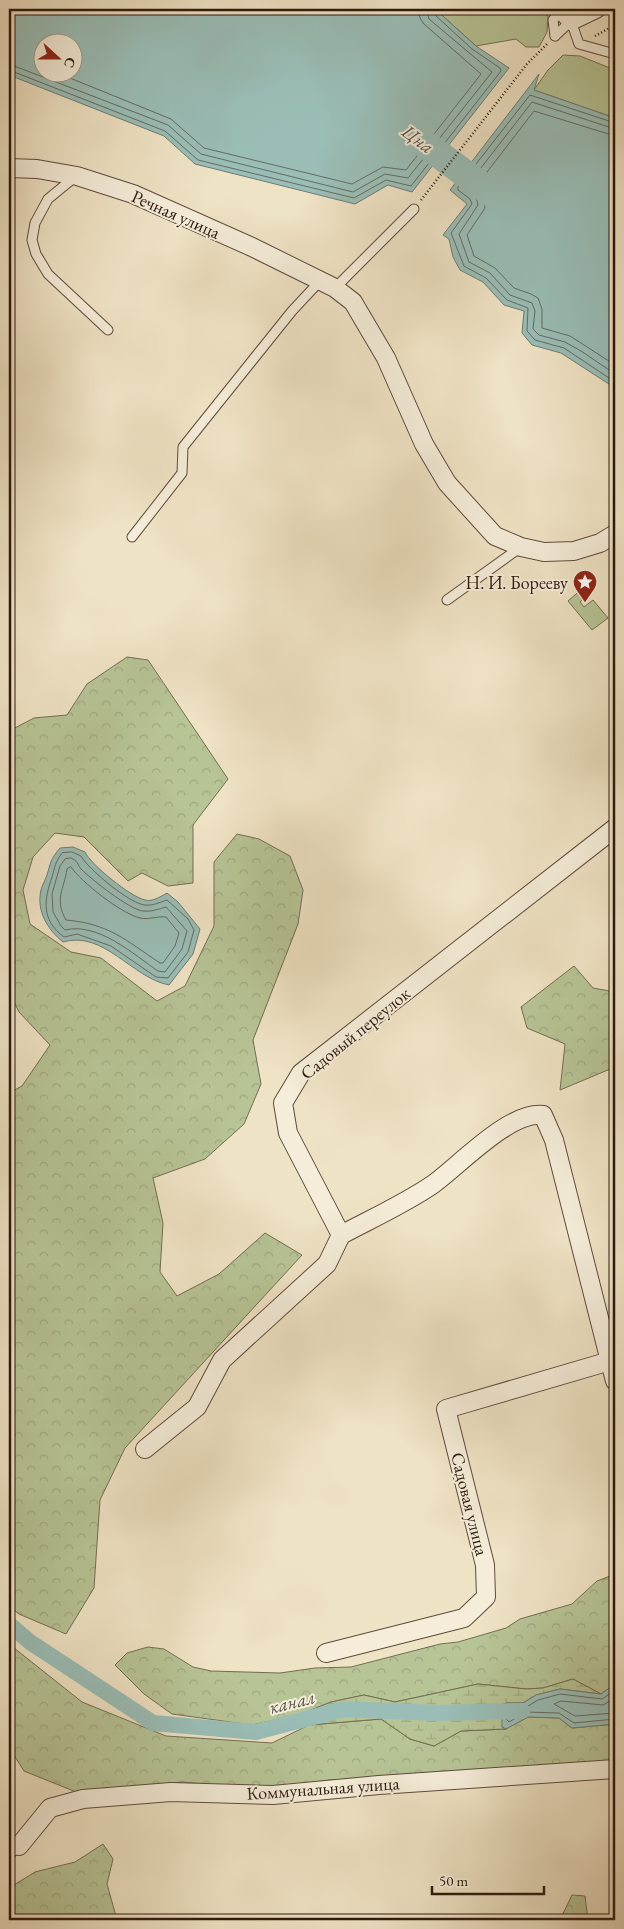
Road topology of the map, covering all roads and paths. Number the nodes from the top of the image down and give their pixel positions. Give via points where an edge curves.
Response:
1 (596, 9) edge
2 (565, 13) edge
3 (555, 36) junction
4 (615, 54) edge
5 (9, 168) edge
6 (77, 176) junction
7 (414, 209) joint
8 (328, 284) junction
9 (108, 330) dead end
10 (615, 534) edge
11 (132, 537) dead end
12 (521, 547) junction
13 (447, 600) dead end
14 (615, 828) edge
15 (342, 1235) junction
16 (612, 1361) edge
17 (615, 1381) edge
18 (145, 1449) dead end
19 (326, 1653) dead end
20 (615, 1769) edge
21 (14, 1850) edge

1 - 2 street
2 - 3 lane
2 - 3 lane via 553,20
2 - 4 lane via 579,44
3 - 7 path via 527,64
5 - 6 street, Речная улица
6 - 8 street, Речная улица via 133,194
6 - 9 lane via 48,199 35,223 32,240 48,274
7 - 8 lane
8 - 11 lane via 292,311 183,447 182,473
8 - 12 street, Речная улица via 353,302 382,350 424,444 448,483 495,536
10 - 12 street, Речная улица via 600,543 574,551 544,552
12 - 13 lane
14 - 15 street, Садовый переулок via 301,1073 282,1103 288,1133
15 - 16 street via 431,1185 510,1124 532,1114 542,1115 554,1140
15 - 18 street via 327,1264 222,1360 197,1407
16 - 17 street
16 - 19 street, Садовая улица via 446,1409 485,1565 486,1597 464,1618
20 - 21 street, Коммунальная улица via 379,1784 273,1795 171,1792 83,1799 50,1808

